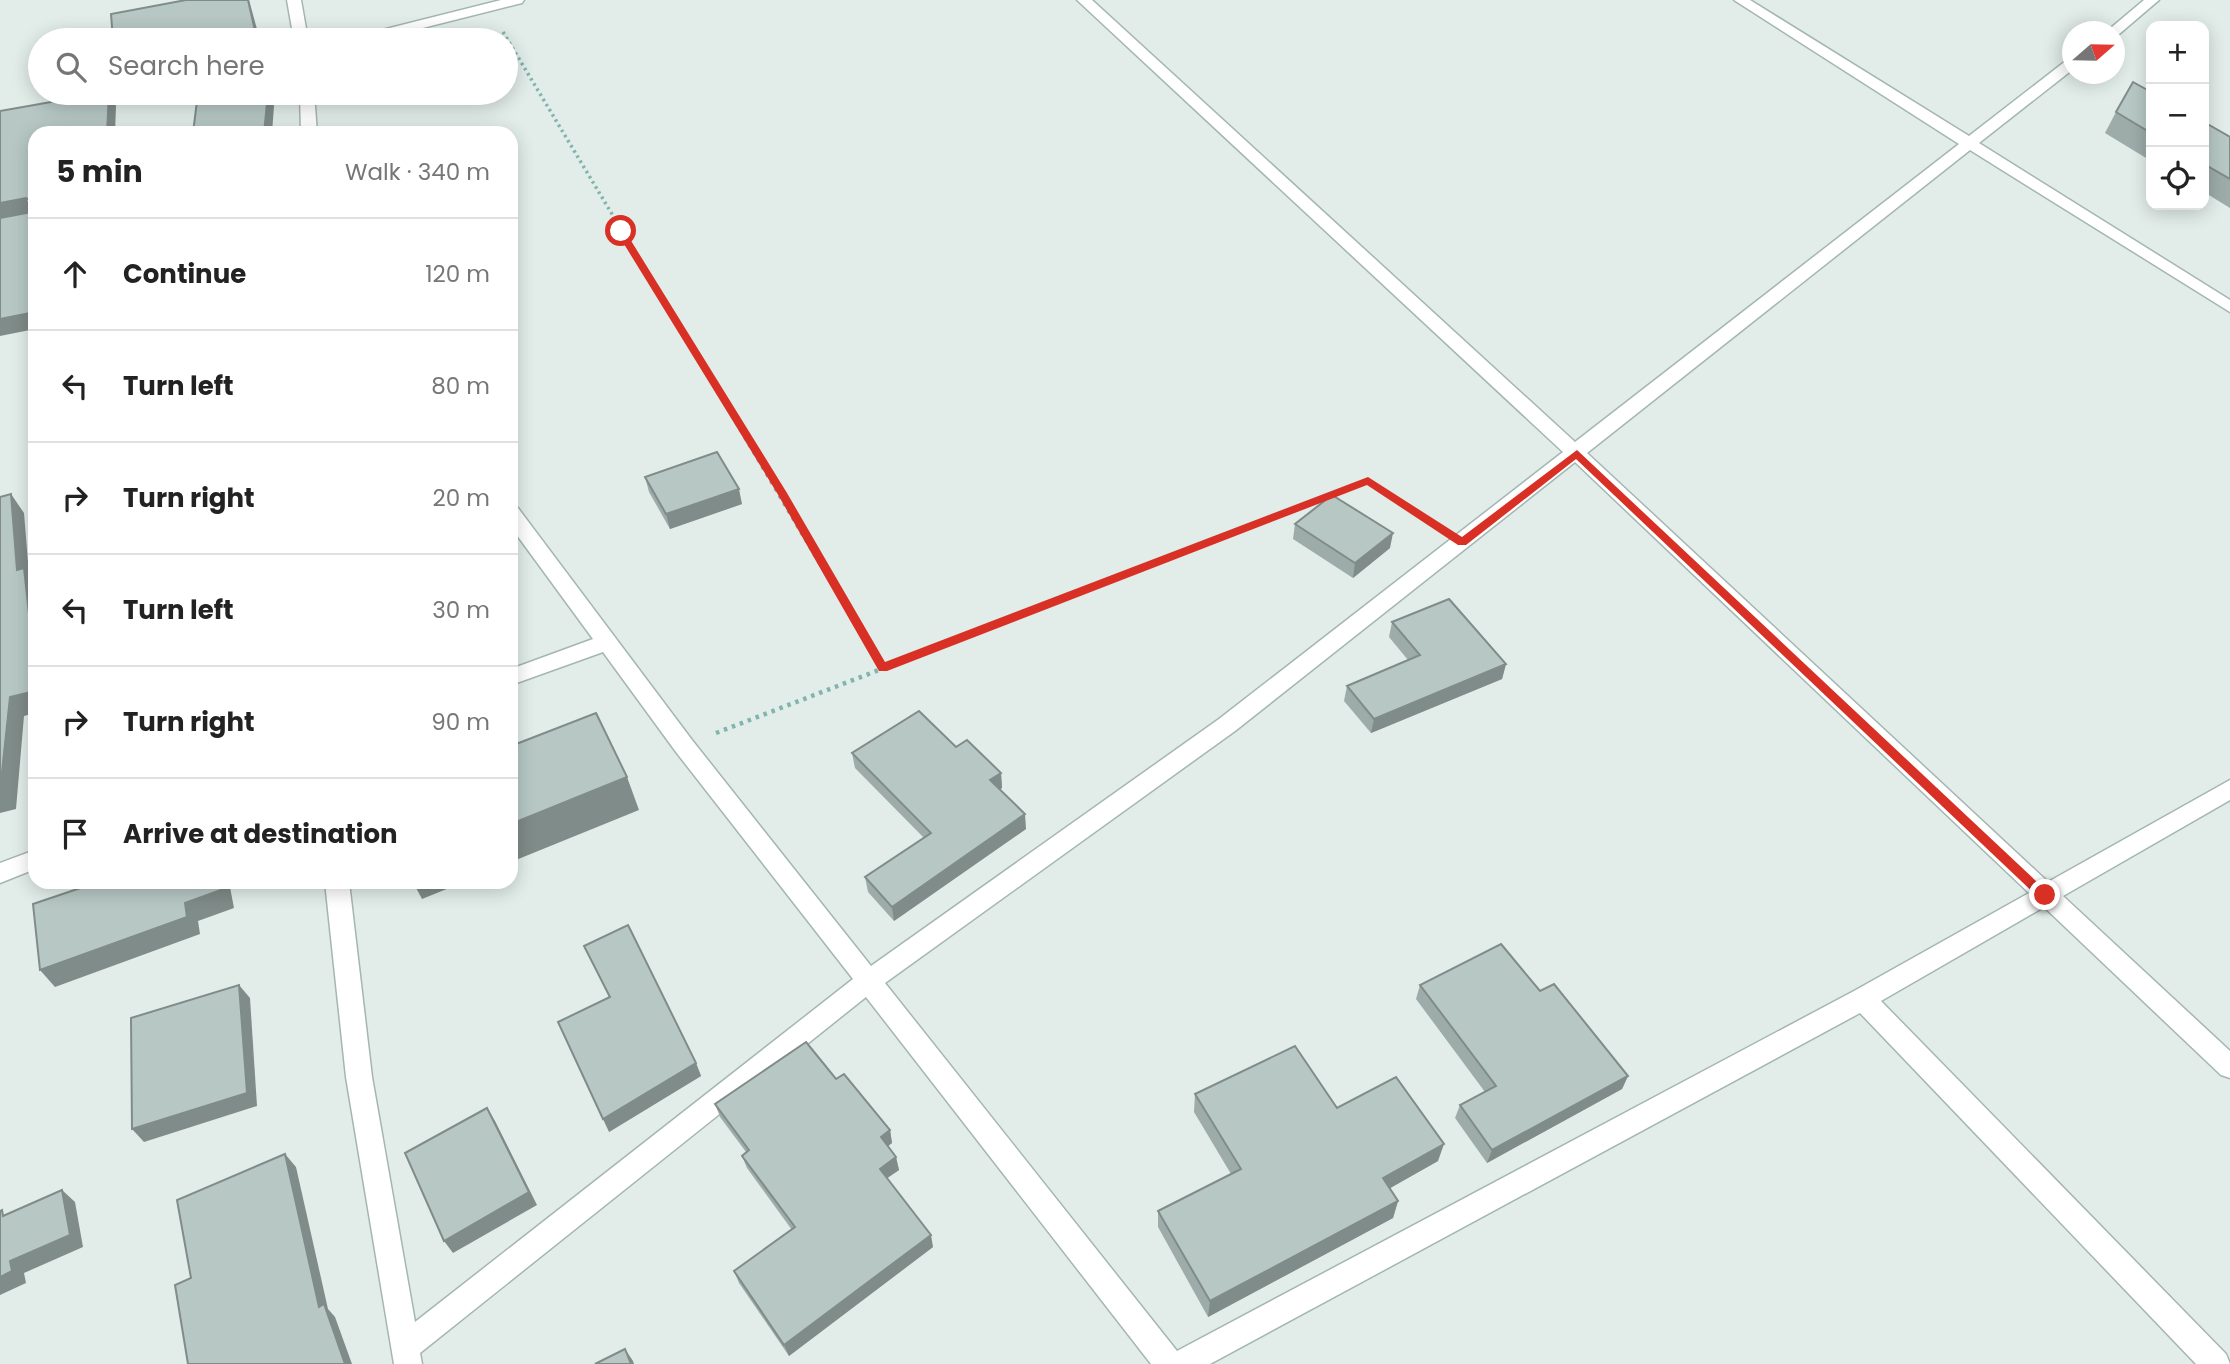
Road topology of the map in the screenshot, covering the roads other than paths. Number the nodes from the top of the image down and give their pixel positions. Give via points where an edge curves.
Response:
1 (294, 0) edge
2 (517, 0) edge
3 (1084, 0) edge
4 (1741, 0) edge
5 (2152, 0) edge
6 (486, 4) edge
7 (2125, 22) edge
8 (300, 28) edge
9 (401, 28) edge
10 (2062, 71) edge
11 (308, 105) edge
12 (309, 126) edge
13 (1970, 142) junction
14 (2230, 307) edge
15 (1577, 454) junction
16 (518, 523) edge
17 (606, 643) junction
18 (518, 674) edge
19 (2230, 789) edge
20 (28, 862) edge
21 (0, 873) edge
22 (338, 889) edge
23 (2045, 895) junction
24 (867, 982) junction
25 (1863, 999) junction
26 (2230, 1067) edge
27 (407, 1355) edge
28 (1169, 1364) edge
29 (1181, 1364) edge
30 (2216, 1364) edge

1 - 8 street
2 - 6 street
3 - 15 street
4 - 13 street
5 - 7 street
6 - 9 street
10 - 13 street
11 - 12 street
13 - 14 street
13 - 15 street
15 - 23 street
15 - 24 street via 1227,725
16 - 17 street
17 - 18 street
17 - 24 street
19 - 23 street
20 - 21 street
22 - 27 street via 359,1077
23 - 25 street
23 - 26 street
24 - 27 street
24 - 28 street
25 - 29 street
25 - 30 street

